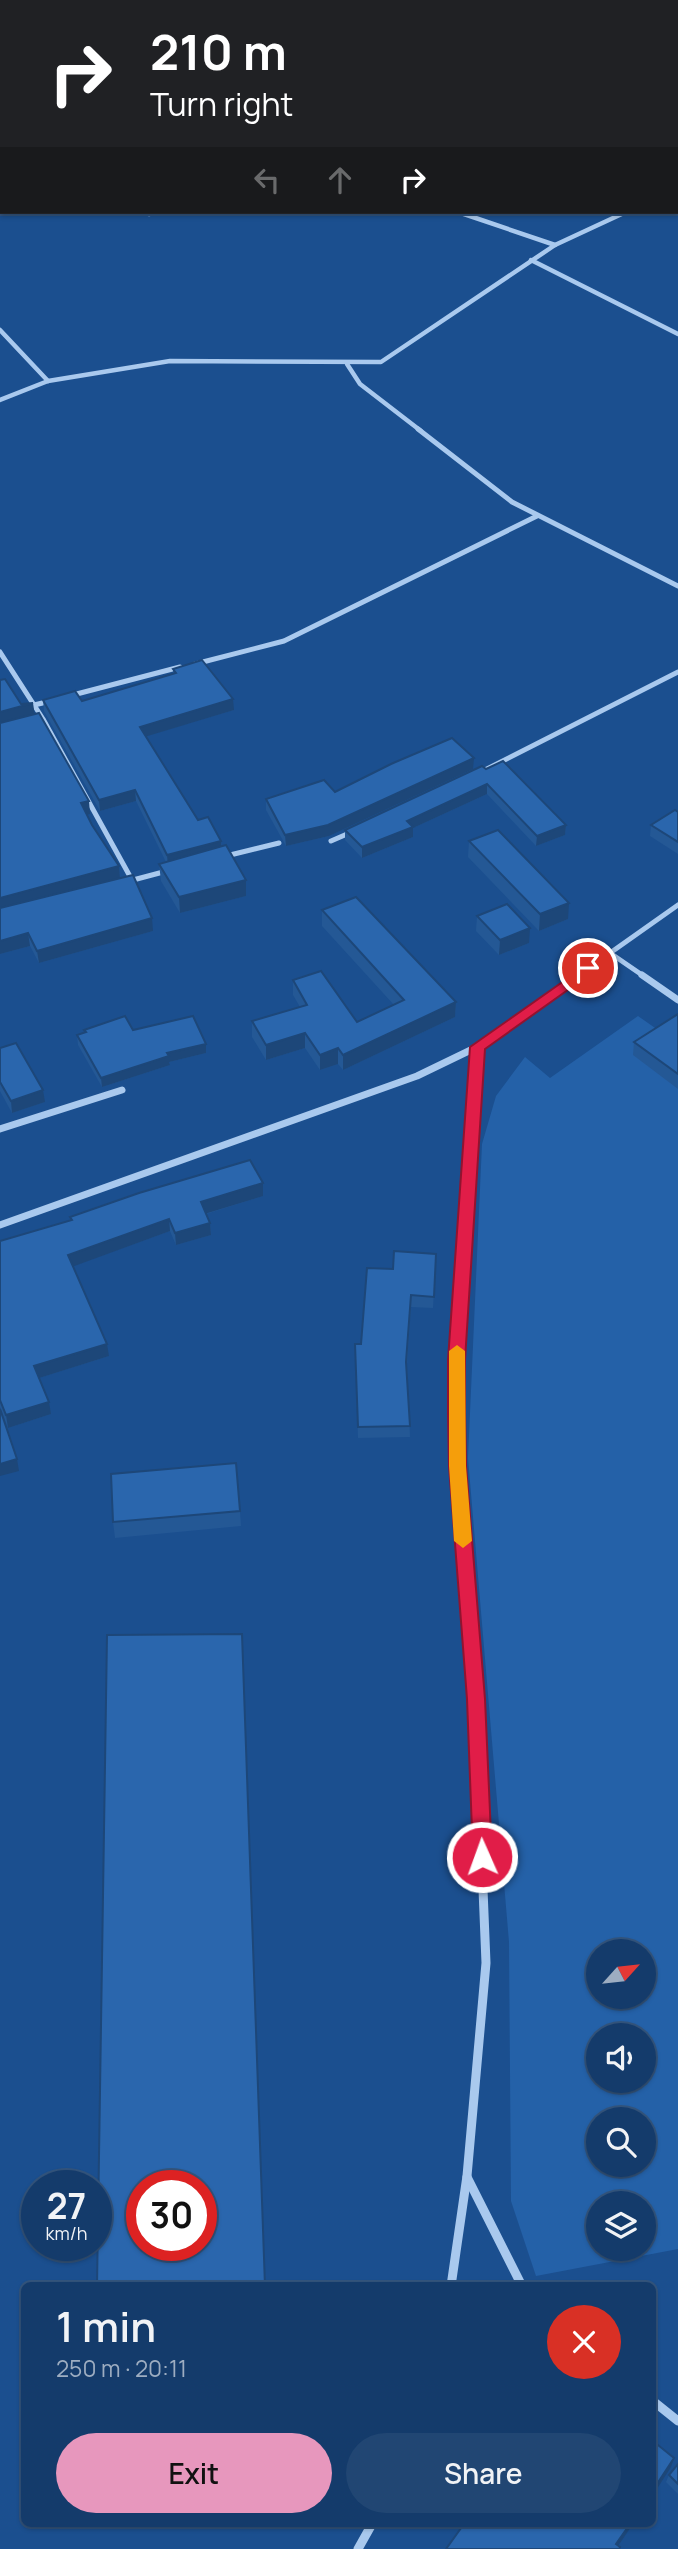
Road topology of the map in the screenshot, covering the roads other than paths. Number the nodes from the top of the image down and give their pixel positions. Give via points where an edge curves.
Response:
1 (464, 214) edge
2 (622, 214) edge
3 (555, 246) junction
4 (531, 260) junction
5 (0, 330) edge
6 (678, 334) edge
7 (347, 364) junction
8 (48, 381) junction
9 (0, 400) edge
10 (537, 516) junction
11 (678, 586) edge
12 (0, 652) edge
13 (678, 672) edge
14 (34, 705) junction
15 (43, 719) junction
16 (32, 722) edge
17 (472, 776) edge
18 (366, 825) edge
19 (331, 841) edge
20 (279, 843) edge
21 (213, 860) edge
22 (173, 870) edge
23 (133, 880) junction
24 (120, 883) edge
25 (678, 905) edge
26 (610, 953) junction
27 (678, 1000) edge
28 (477, 1047) junction
29 (122, 1090) dead end
30 (0, 1129) edge
31 (0, 1225) edge
32 (467, 2176) junction
33 (452, 2282) edge
34 (520, 2282) edge
35 (656, 2403) edge
36 (678, 2421) edge
37 (370, 2527) edge
38 (358, 2549) edge

1 - 3 street
2 - 3 street
3 - 4 street
4 - 6 street
4 - 7 street via 381,362
5 - 8 street
7 - 8 street via 170,361
7 - 10 street via 360,384 512,502
8 - 9 street
10 - 11 street
10 - 14 street via 284,641
12 - 14 street
13 - 17 street
14 - 15 street
15 - 16 street
15 - 23 street
18 - 19 street
20 - 21 street
22 - 23 street
23 - 24 street
25 - 26 street
26 - 27 street
26 - 28 street
28 - 31 street via 417,1076
28 - 32 street via 457,1360 457,1466 476,1699 486,1963
29 - 30 street
32 - 33 street
32 - 34 street
35 - 36 street
37 - 38 street

